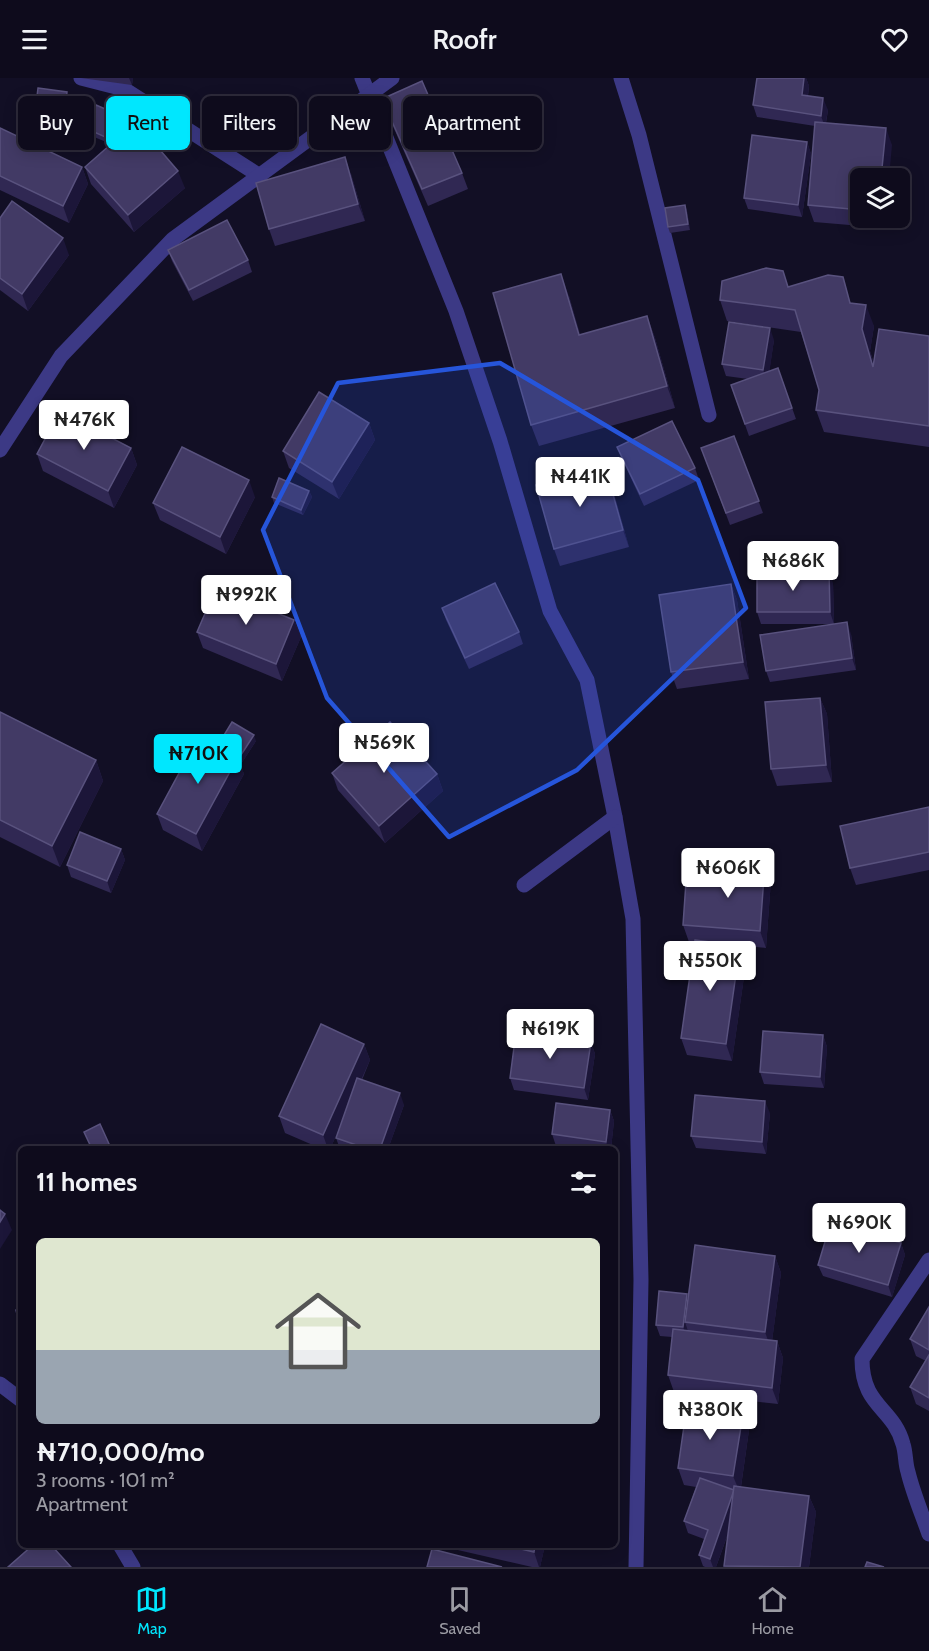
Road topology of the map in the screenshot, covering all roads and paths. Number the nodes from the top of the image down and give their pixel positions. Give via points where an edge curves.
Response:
1 (81, 78) edge
2 (362, 78) edge
3 (392, 78) edge
4 (621, 78) edge
5 (369, 96) edge
6 (370, 96) edge
7 (309, 140) edge
8 (391, 150) edge
9 (260, 176) junction
10 (709, 416) dead end
11 (0, 450) edge
12 (615, 817) junction
13 (524, 885) dead end
14 (929, 1260) edge
15 (0, 1384) edge
16 (18, 1398) edge
17 (929, 1534) edge
18 (122, 1548) edge
19 (133, 1567) edge
20 (636, 1567) edge

1 - 9 street via 124,88
2 - 5 street
3 - 6 street
4 - 10 street via 639,135
7 - 9 street
8 - 12 street via 456,311 500,441 550,611 587,680
9 - 11 street via 173,239 77,339 61,356
12 - 13 street
12 - 20 street via 633,919 641,1280
14 - 17 street via 862,1359 862,1378 903,1443
15 - 16 street
18 - 19 street

